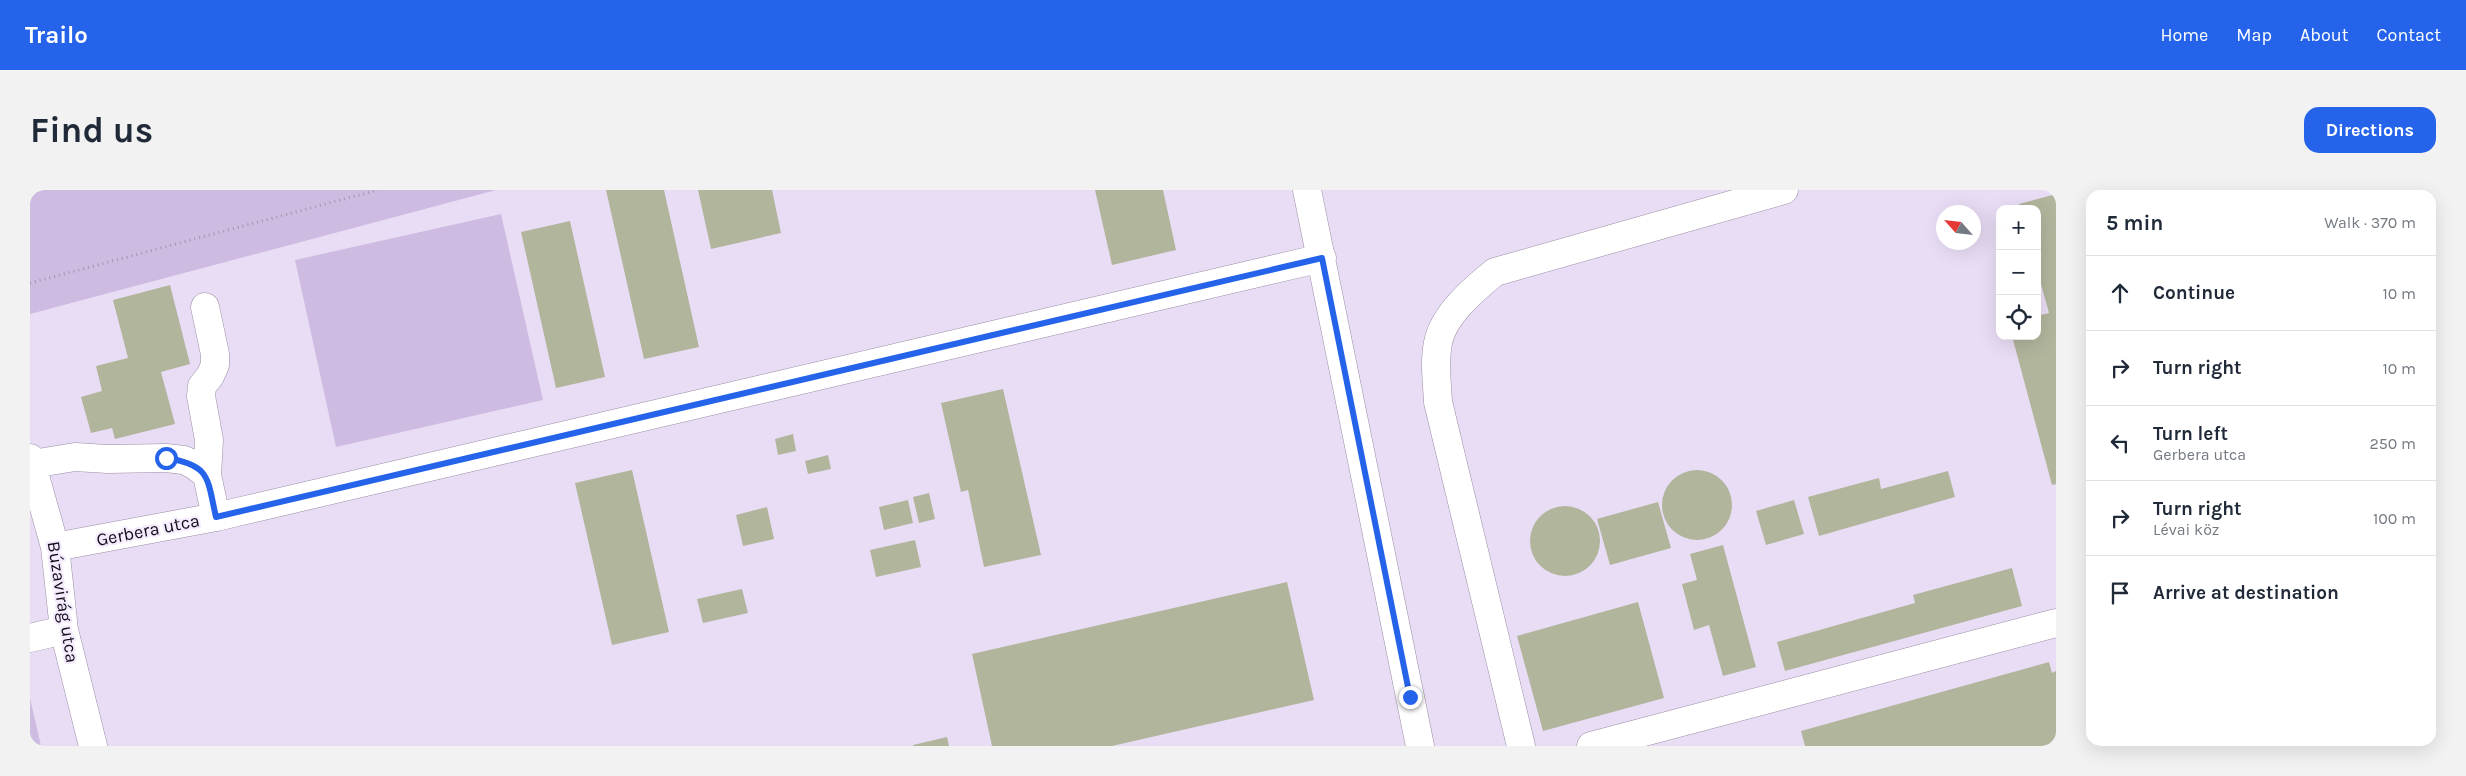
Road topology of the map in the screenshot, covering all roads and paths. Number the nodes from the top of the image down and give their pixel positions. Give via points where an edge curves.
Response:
1 (378, 190) edge
2 (1306, 190) edge
3 (1784, 190) edge
4 (1322, 258) junction
5 (30, 283) edge
6 (205, 307) dead end
7 (31, 461) edge
8 (207, 475) junction
9 (216, 517) junction
10 (55, 547) junction
11 (2056, 623) edge
12 (64, 630) junction
13 (30, 638) edge
14 (1418, 745) edge
15 (93, 746) edge
16 (1521, 746) edge
17 (1591, 746) edge

1 - 5 path
2 - 4 street
3 - 16 street via 1496,272 1473,289 1452,314 1438,342 1438,402
4 - 9 street, Gerbera utca
4 - 14 street
6 - 8 street via 215,354 214,365 202,386 201,396 209,440
7 - 8 street via 75,457 166,458 194,464
7 - 10 street, Búzavirág utca
8 - 9 street
9 - 10 street, Gerbera utca
10 - 12 street, Búzavirág utca
11 - 17 street
12 - 13 street
12 - 15 street, Búzavirág utca

